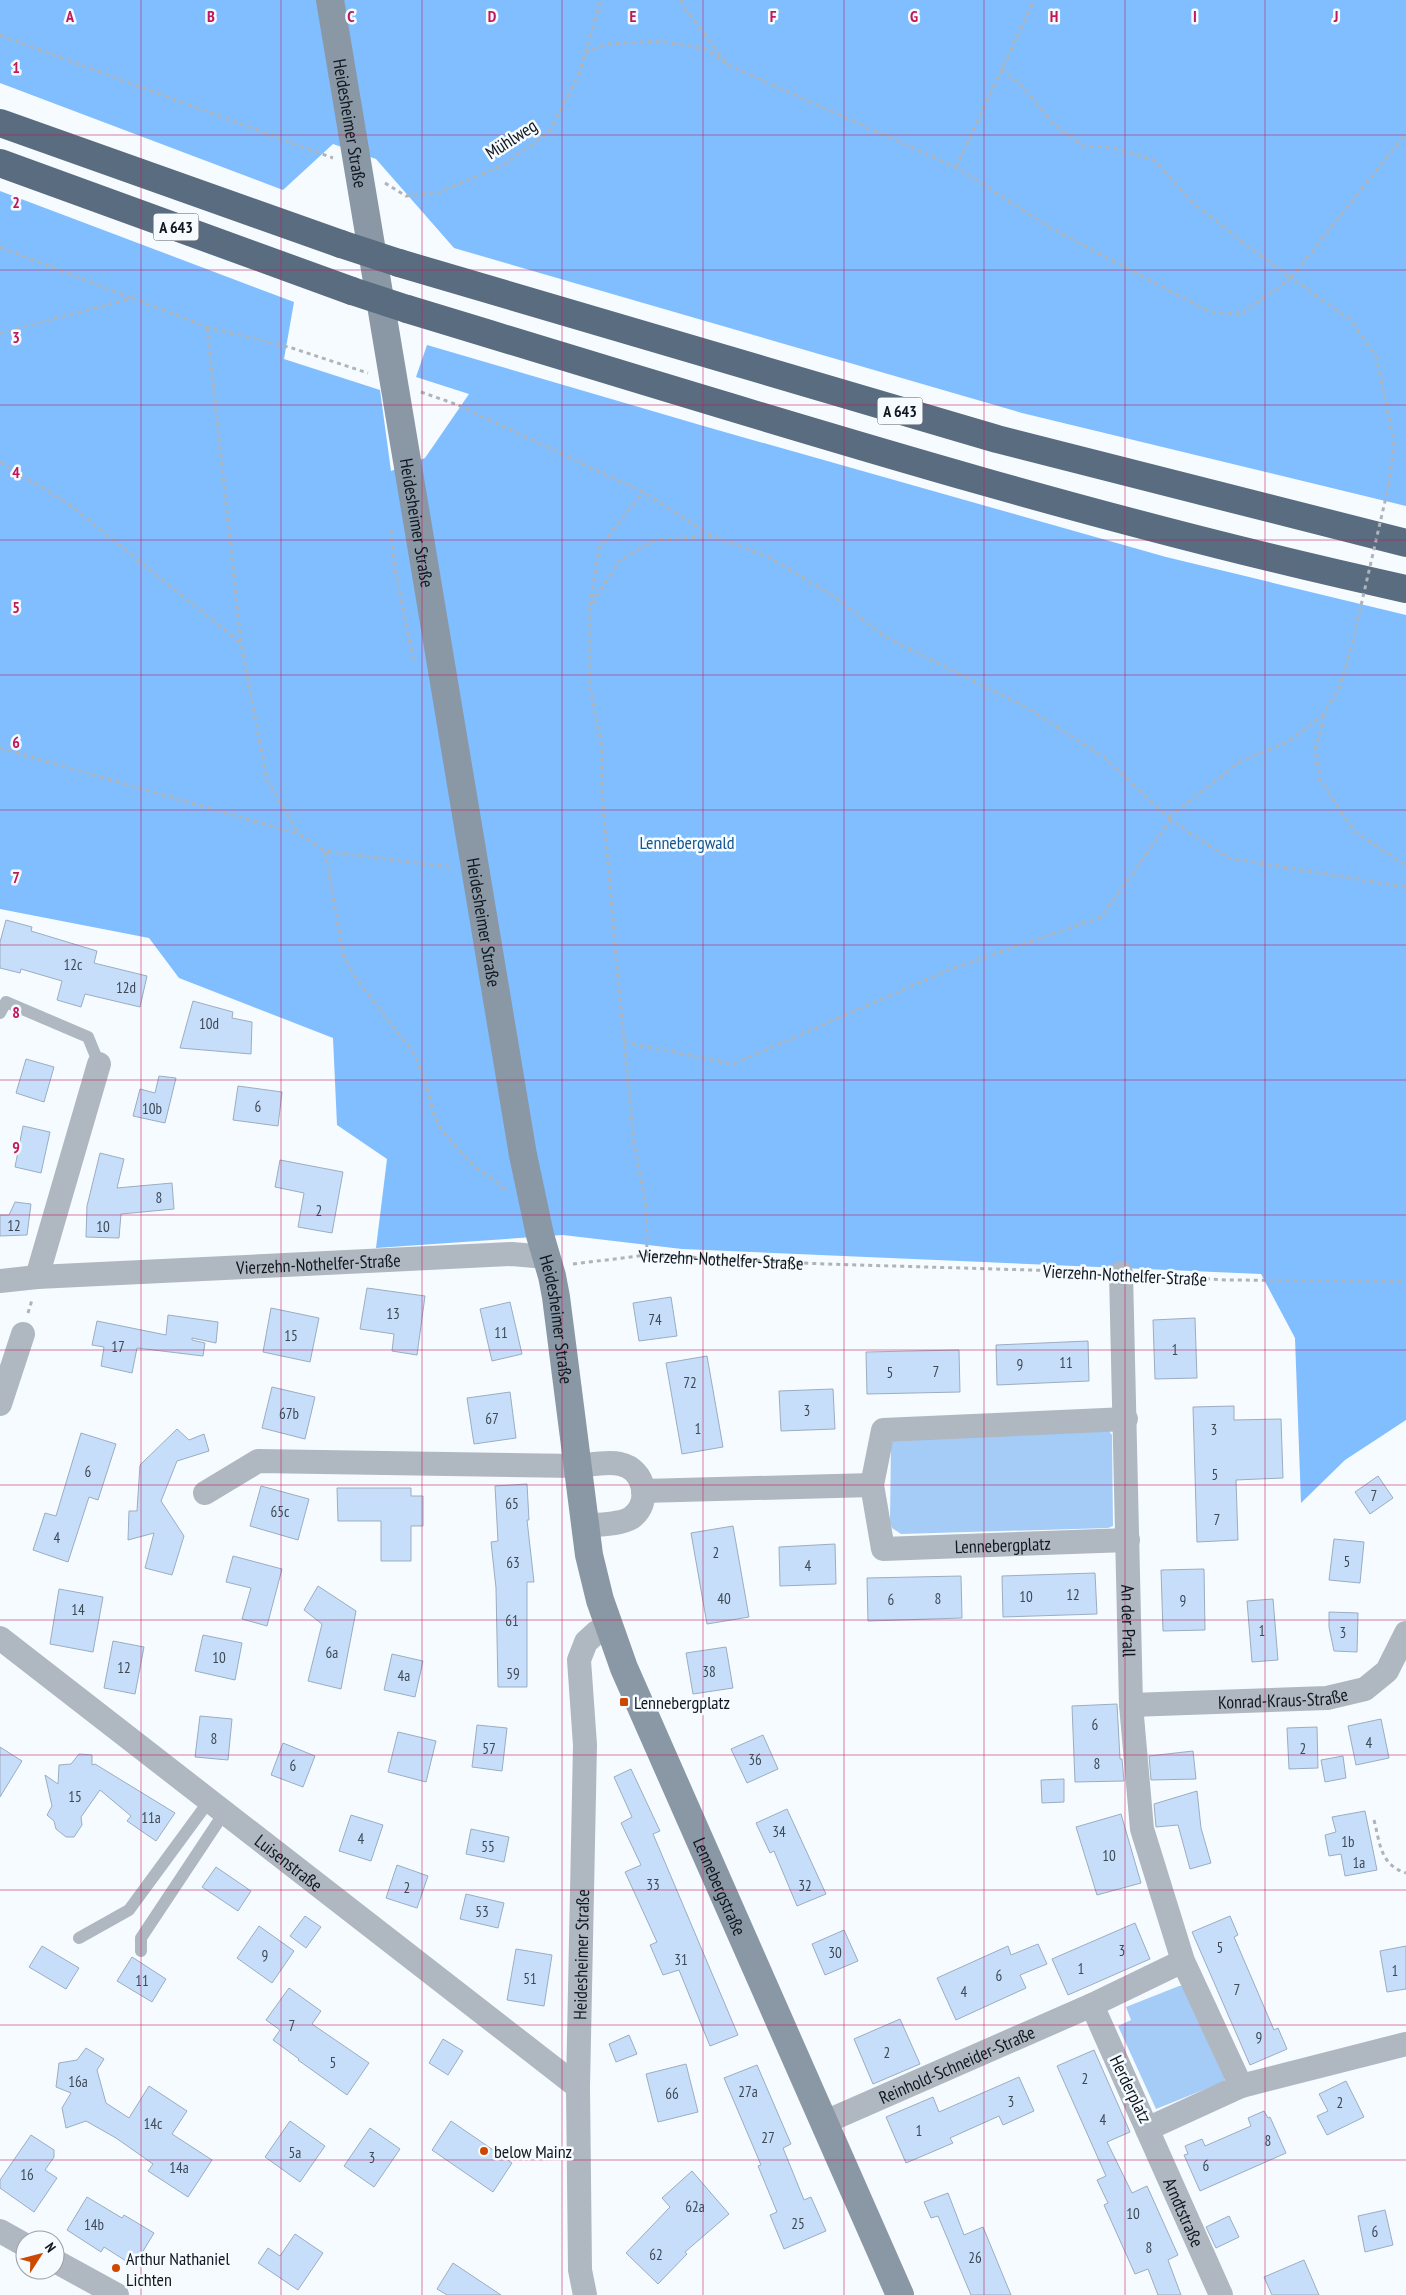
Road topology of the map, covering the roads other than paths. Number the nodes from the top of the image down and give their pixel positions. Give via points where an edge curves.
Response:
1 (330, 0) edge
2 (0, 123) edge
3 (0, 163) edge
4 (1406, 543) edge
5 (1406, 589) edge
6 (0, 1013) edge
7 (99, 1064) joint
8 (546, 1257) junction
9 (1121, 1273) road end
10 (38, 1277) junction
11 (0, 1281) edge
12 (23, 1334) road end
13 (0, 1404) edge
14 (1126, 1419) junction
15 (577, 1466) junction
16 (872, 1484) junction
17 (644, 1491) junction
18 (205, 1494) dead end
19 (585, 1526) junction
20 (1128, 1540) junction
21 (608, 1627) junction
22 (1406, 1633) edge
23 (0, 1638) edge
24 (1131, 1705) junction
25 (216, 1807) junction
26 (79, 1938) dead end
27 (141, 1952) dead end
28 (1183, 1961) junction
29 (1092, 2005) junction
30 (1406, 2044) edge
31 (1241, 2086) junction
32 (578, 2087) junction
33 (823, 2123) junction
34 (1147, 2130) junction
35 (0, 2231) edge
36 (15, 2239) edge
37 (65, 2266) edge
38 (117, 2295) edge
39 (584, 2295) edge
40 (900, 2295) edge
41 (1221, 2295) edge

1 - 8 main road, Heidesheimer Straße via 474,873 528,1182
2 - 4 highway, A 643, bridge via 399,263 997,440
3 - 5 highway, A 643, bridge via 408,309 986,484
6 - 7 lane via 6,1002 88,1037
7 - 10 street
8 - 10 street, Vierzehn-Nothelfer-Straße via 512,1254
8 - 15 main road, Heidesheimer Straße via 562,1331
9 - 14 street, An der Prall
10 - 11 street, Vierzehn-Nothelfer-Straße
12 - 13 street
14 - 16 street, Lennebergplatz via 884,1430
14 - 20 street, An der Prall
15 - 17 street via 626,1465 639,1477
15 - 18 street via 258,1461
15 - 19 main road, Lennebergstraße
16 - 17 street
16 - 20 street, Lennebergplatz via 883,1549
17 - 19 street via 642,1503 631,1517
19 - 21 main road, Lennebergstraße
20 - 24 street, An der Prall
21 - 32 street, Heidesheimer Straße via 586,1642 579,1660 585,1745
21 - 33 main road, Lennebergstraße
22 - 24 street, Konrad-Kraus-Straße via 1387,1671 1365,1689 1327,1698
23 - 25 street, Luisenstraße
24 - 28 street, An der Prall via 1142,1829
25 - 26 lane via 129,1910
25 - 27 lane via 141,1938
25 - 32 street, Luisenstraße
28 - 29 street
28 - 31 street
29 - 33 street, Reinhold-Schneider-Straße
29 - 34 street, Herderplatz
30 - 31 street, Herderplatz
31 - 34 street, Herderplatz
32 - 39 street, Heidesheimer Straße via 580,2270
33 - 40 main road, Lennebergstraße
34 - 41 street, Arndtstraße
35 - 36 street
37 - 38 street

